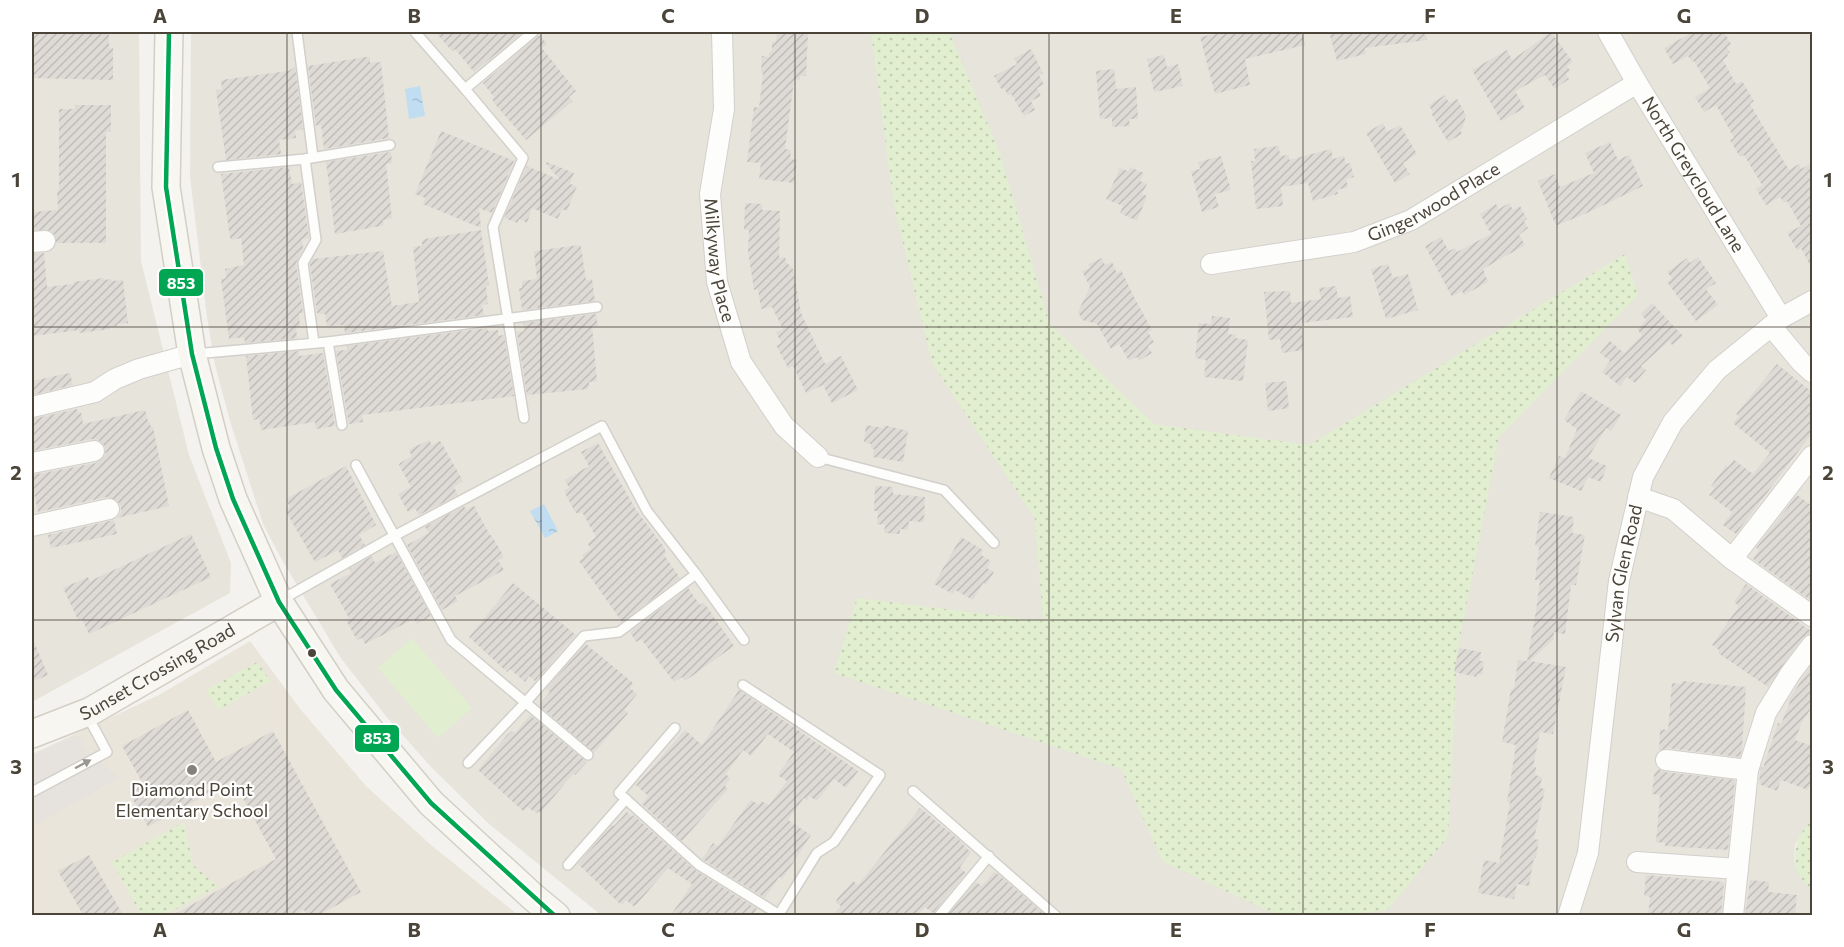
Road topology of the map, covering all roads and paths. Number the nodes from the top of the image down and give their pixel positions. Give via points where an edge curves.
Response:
1 (169, 32) edge
2 (297, 32) edge
3 (415, 32) edge
4 (533, 32) edge
5 (722, 32) edge
6 (1608, 32) edge
7 (1637, 83) junction
8 (465, 89) junction
9 (390, 145) dead end
10 (309, 158) junction
11 (218, 167) dead end
12 (1210, 264) dead end
13 (1812, 301) edge
14 (597, 306) dead end
15 (508, 318) junction
16 (1776, 322) junction
17 (328, 342) junction
18 (314, 343) junction
19 (192, 354) junction
20 (1812, 372) edge
21 (32, 407) edge
22 (524, 418) dead end
23 (342, 425) dead end
24 (94, 451) dead end
25 (1812, 456) edge
26 (818, 457) joint
27 (32, 463) edge
28 (356, 465) dead end
29 (1638, 497) junction
30 (109, 509) dead end
31 (32, 526) edge
32 (394, 536) junction
33 (994, 543) dead end
34 (1732, 559) junction
35 (696, 574) junction
36 (279, 602) junction
37 (1812, 616) edge
38 (744, 640) dead end
39 (1812, 645) edge
40 (743, 685) dead end
41 (525, 703) junction
42 (86, 713) junction
43 (675, 728) dead end
44 (32, 734) edge
45 (588, 755) dead end
46 (1666, 760) dead end
47 (468, 763) dead end
48 (1748, 770) junction
49 (913, 791) dead end
50 (32, 792) edge
51 (626, 799) junction
52 (989, 856) junction
53 (1637, 862) dead end
54 (568, 865) dead end
55 (1738, 869) junction
56 (556, 915) edge
57 (778, 915) edge
58 (939, 915) edge
59 (1056, 915) edge
60 (1568, 915) edge
61 (1733, 915) edge

1 - 19 main road via 166,187
2 - 10 lane
3 - 8 lane
4 - 8 lane
5 - 26 street, Milkyway Place via 724,109 710,194 717,282 741,362 784,426
6 - 7 street, North Greycloud Lane
7 - 12 street, Gingerwood Place via 1411,220 1354,242
7 - 16 street, North Greycloud Lane
8 - 15 lane via 523,158 494,227
9 - 10 lane
10 - 11 lane
10 - 18 lane via 316,240 303,263
13 - 16 street, Sylvan Glen Road
14 - 15 lane
15 - 17 lane
15 - 22 lane
16 - 20 street, North Greycloud Lane via 1801,362
16 - 29 street, Sylvan Glen Road via 1717,369 1673,422 1643,477
17 - 18 lane
17 - 23 lane
18 - 19 lane
19 - 21 street via 139,369 95,392
19 - 36 main road via 233,499
24 - 27 street
25 - 34 street
26 - 33 lane via 944,490
28 - 32 lane
29 - 34 street via 1673,509
29 - 60 street, Sylvan Glen Road via 1619,581 1588,853
30 - 31 street
32 - 35 lane via 602,426 647,511
32 - 36 lane
32 - 41 lane via 451,640
34 - 37 street
35 - 38 lane
35 - 41 lane via 619,632 584,636
36 - 42 main road, Sunset Crossing Road
36 - 56 main road via 336,690 431,803
39 - 48 street via 1766,713
40 - 57 lane via 880,775 834,842 818,853
41 - 45 lane
41 - 47 lane
42 - 44 main road, Sunset Crossing Road
50 -> 42 lane via 107,752
43 - 51 lane via 620,793
46 - 48 street
48 - 55 street
49 - 52 lane
51 - 54 lane
51 - 57 lane via 699,866
52 - 58 lane
52 - 59 lane
53 - 55 street
55 - 61 street

